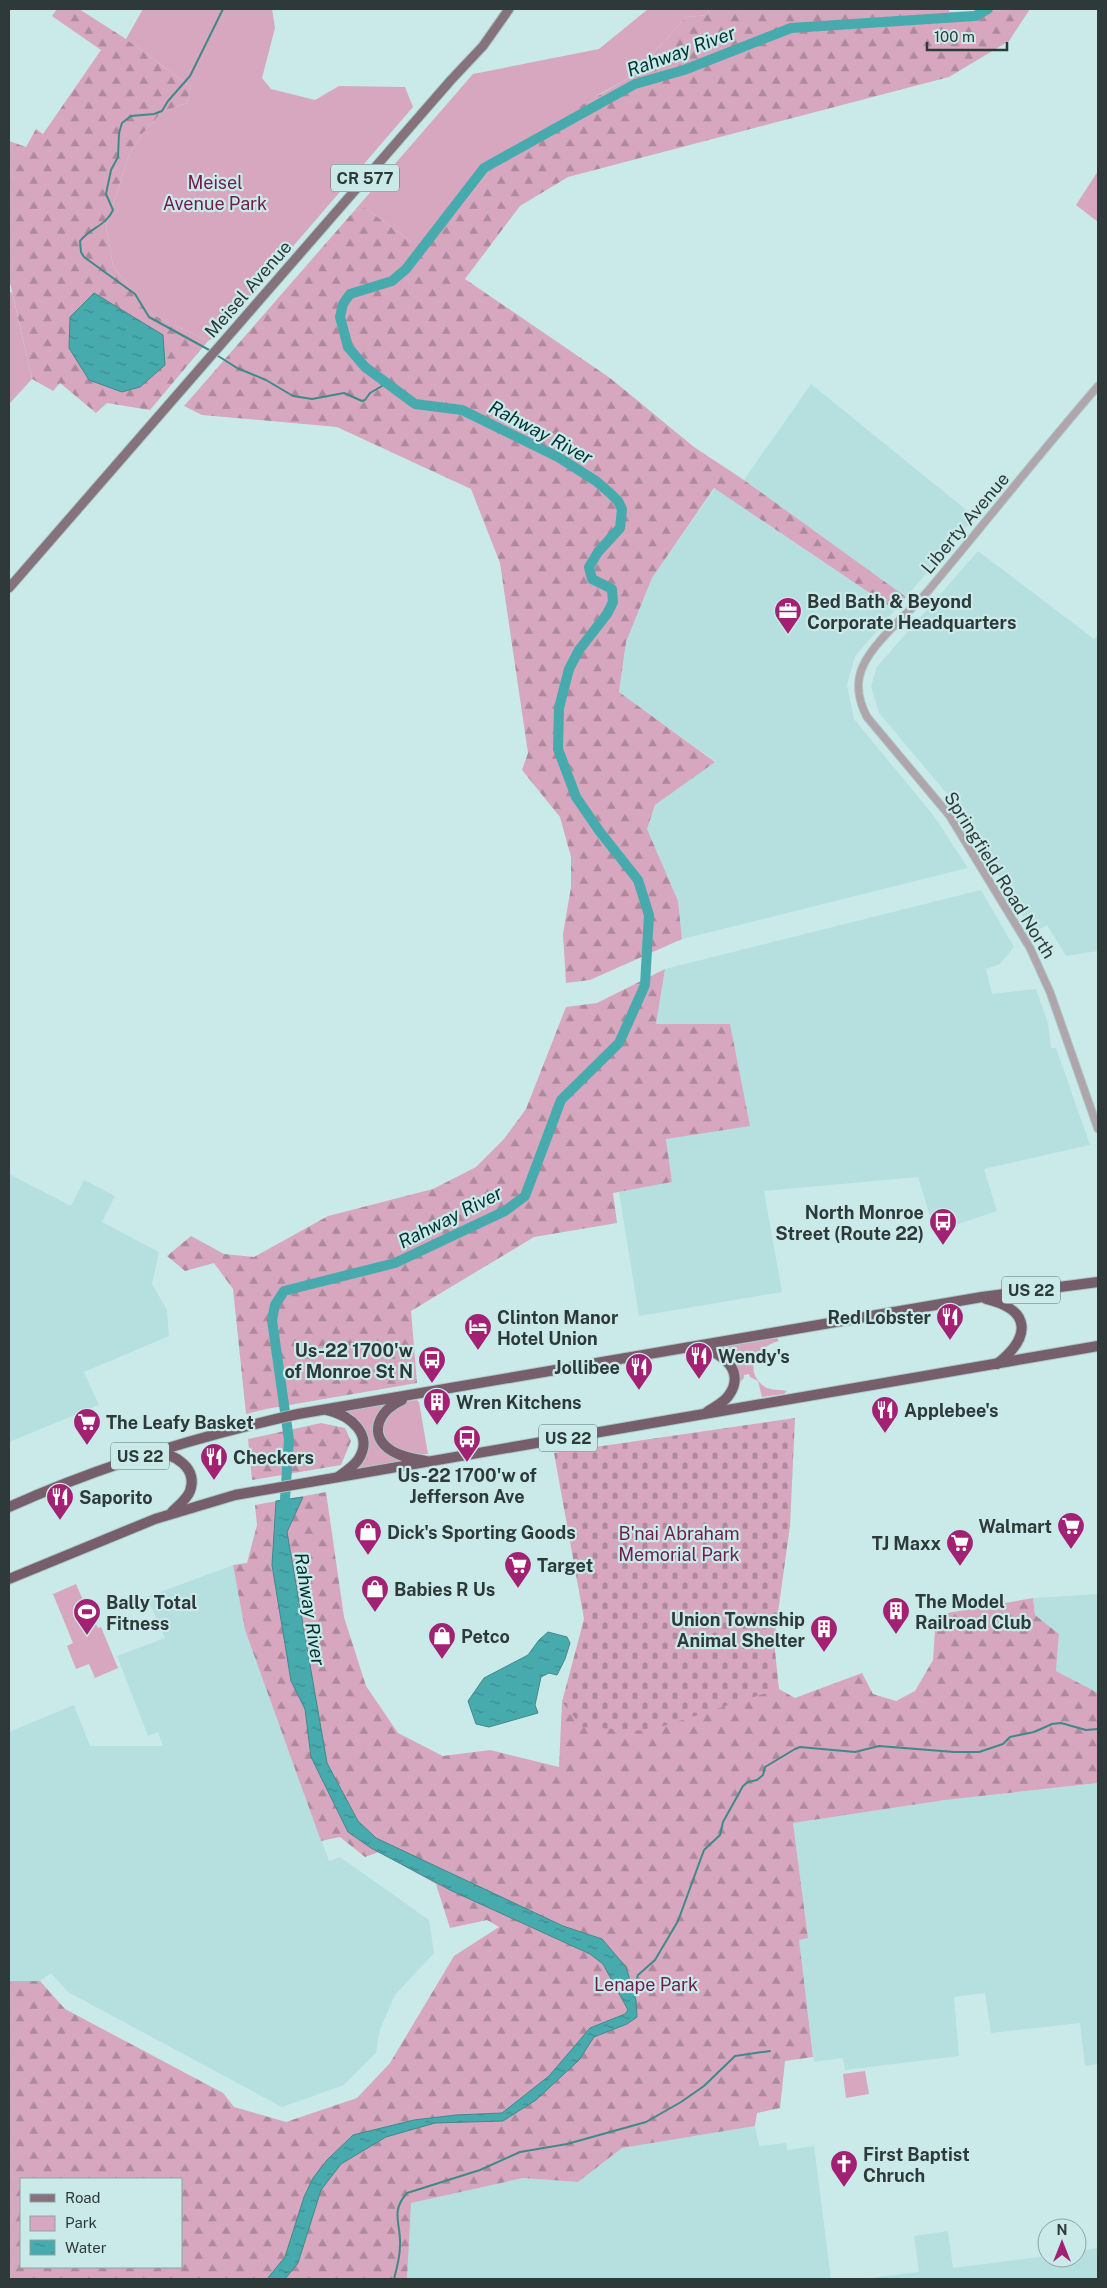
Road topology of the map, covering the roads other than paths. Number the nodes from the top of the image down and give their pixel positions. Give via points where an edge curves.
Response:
1 (509, 9) edge
2 (1098, 386) edge
3 (9, 588) edge
4 (859, 681) joint
5 (1098, 1129) edge
6 (1098, 1282) edge
7 (982, 1298) junction
8 (1098, 1346) edge
9 (692, 1347) junction
10 (996, 1364) junction
11 (414, 1394) junction
12 (323, 1410) junction
13 (704, 1414) junction
14 (153, 1452) junction
15 (432, 1462) junction
16 (337, 1478) junction
17 (9, 1506) edge
18 (171, 1513) junction
19 (9, 1579) edge

1 - 3 main road, Meisel Avenue / CR 577 via 483,46
2 - 4 street, Liberty Avenue via 942,575 872,652 862,668
4 - 5 street, Springfield Road North via 860,700 869,720 949,815 1034,955
6 - 7 highway, US 22
7 - 9 highway, US 22
7 - 10 highway via 1007,1306 1021,1323 1018,1344
8 - 10 highway, US 22
9 - 11 highway, US 22
9 - 13 highway via 722,1355 733,1374 729,1395
10 - 13 highway, US 22
11 - 12 highway, US 22
11 - 15 highway via 384,1411 378,1424 380,1436 394,1452
12 - 14 highway, US 22 via 226,1431
12 - 16 highway via 351,1419 362,1436 359,1459
13 - 15 highway, US 22
14 - 17 highway, US 22
14 - 18 highway via 178,1459 190,1474 190,1491
15 - 16 highway, US 22
16 - 18 highway, US 22 via 225,1497
18 - 19 highway, US 22

